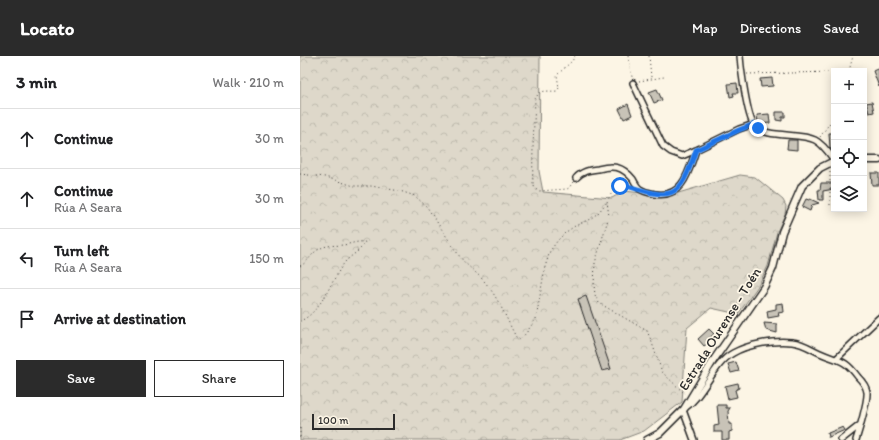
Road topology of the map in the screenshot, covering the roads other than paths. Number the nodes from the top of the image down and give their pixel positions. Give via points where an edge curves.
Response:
1 (740, 56) edge
2 (633, 82) road end
3 (754, 124) junction
4 (696, 150) junction
5 (831, 158) edge
6 (867, 160) edge
7 (879, 160) edge
8 (831, 162) edge
9 (576, 178) road end
10 (879, 318) edge
11 (836, 359) junction
12 (684, 410) junction
13 (860, 425) junction
14 (647, 440) edge
15 (694, 440) edge
16 (841, 440) edge
17 (856, 440) edge

1 - 3 street via 749,112
2 - 4 street via 663,146 682,156
3 - 4 street
3 - 5 street via 763,131 817,141
4 - 9 street via 686,178 677,189 664,195 642,190 618,167 585,171
6 - 7 street
8 - 12 street, Estrada Ourense - Toén via 820,168 802,186 782,232 773,268 764,287 713,361
10 - 11 street
11 - 12 street via 793,342 774,342 748,347 728,356 696,400
11 - 13 street via 850,366 866,388 868,398
12 - 14 street, Estrada Ourense - Toén via 660,433
12 - 15 street
13 - 16 street
13 - 17 street

